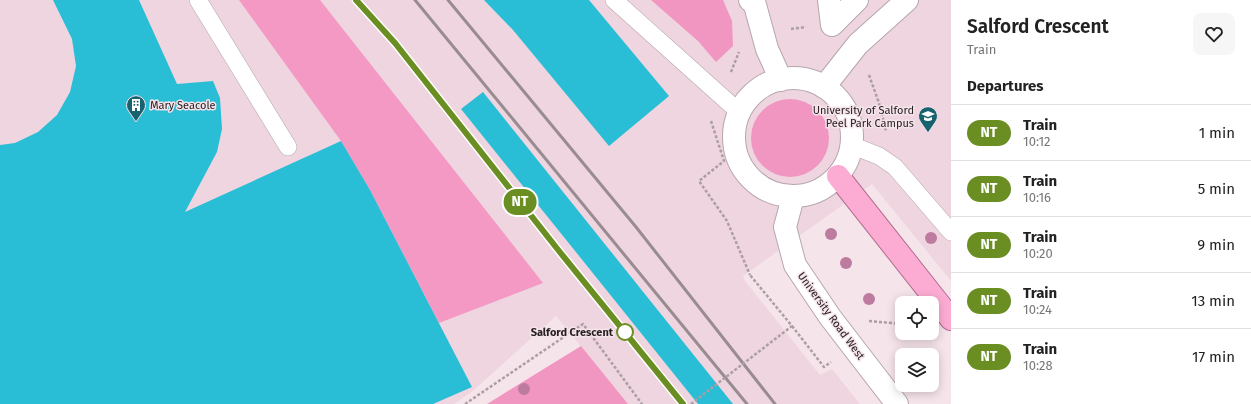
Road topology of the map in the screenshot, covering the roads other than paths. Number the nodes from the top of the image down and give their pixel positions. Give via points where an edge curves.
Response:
1 (198, 0) edge
2 (614, 0) edge
3 (750, 0) edge
4 (829, 0) edge
5 (858, 0) edge
6 (907, 0) edge
7 (781, 80) junction
8 (824, 87) junction
9 (739, 112) junction
10 (851, 145) junction
11 (288, 147) dead end
12 (838, 176) junction
13 (793, 196) junction
14 (951, 232) edge
15 (951, 319) edge
16 (896, 404) edge

1 - 11 lane
2 - 9 lane
3 - 7 street via 755,5 767,49
4 - 5 street via 832,25
6 - 8 street via 858,44
7 - 8 street via 803,79
7 - 9 street via 768,83 756,91 746,100
8 - 10 street via 837,97 846,112 851,128
9 - 13 street via 735,124 735,151 746,174 767,191
10 - 12 street via 847,161
10 - 14 lane via 879,156 895,167
12 - 13 street via 817,191
12 - 15 highway
13 - 16 street, University Road West via 785,227 795,266

